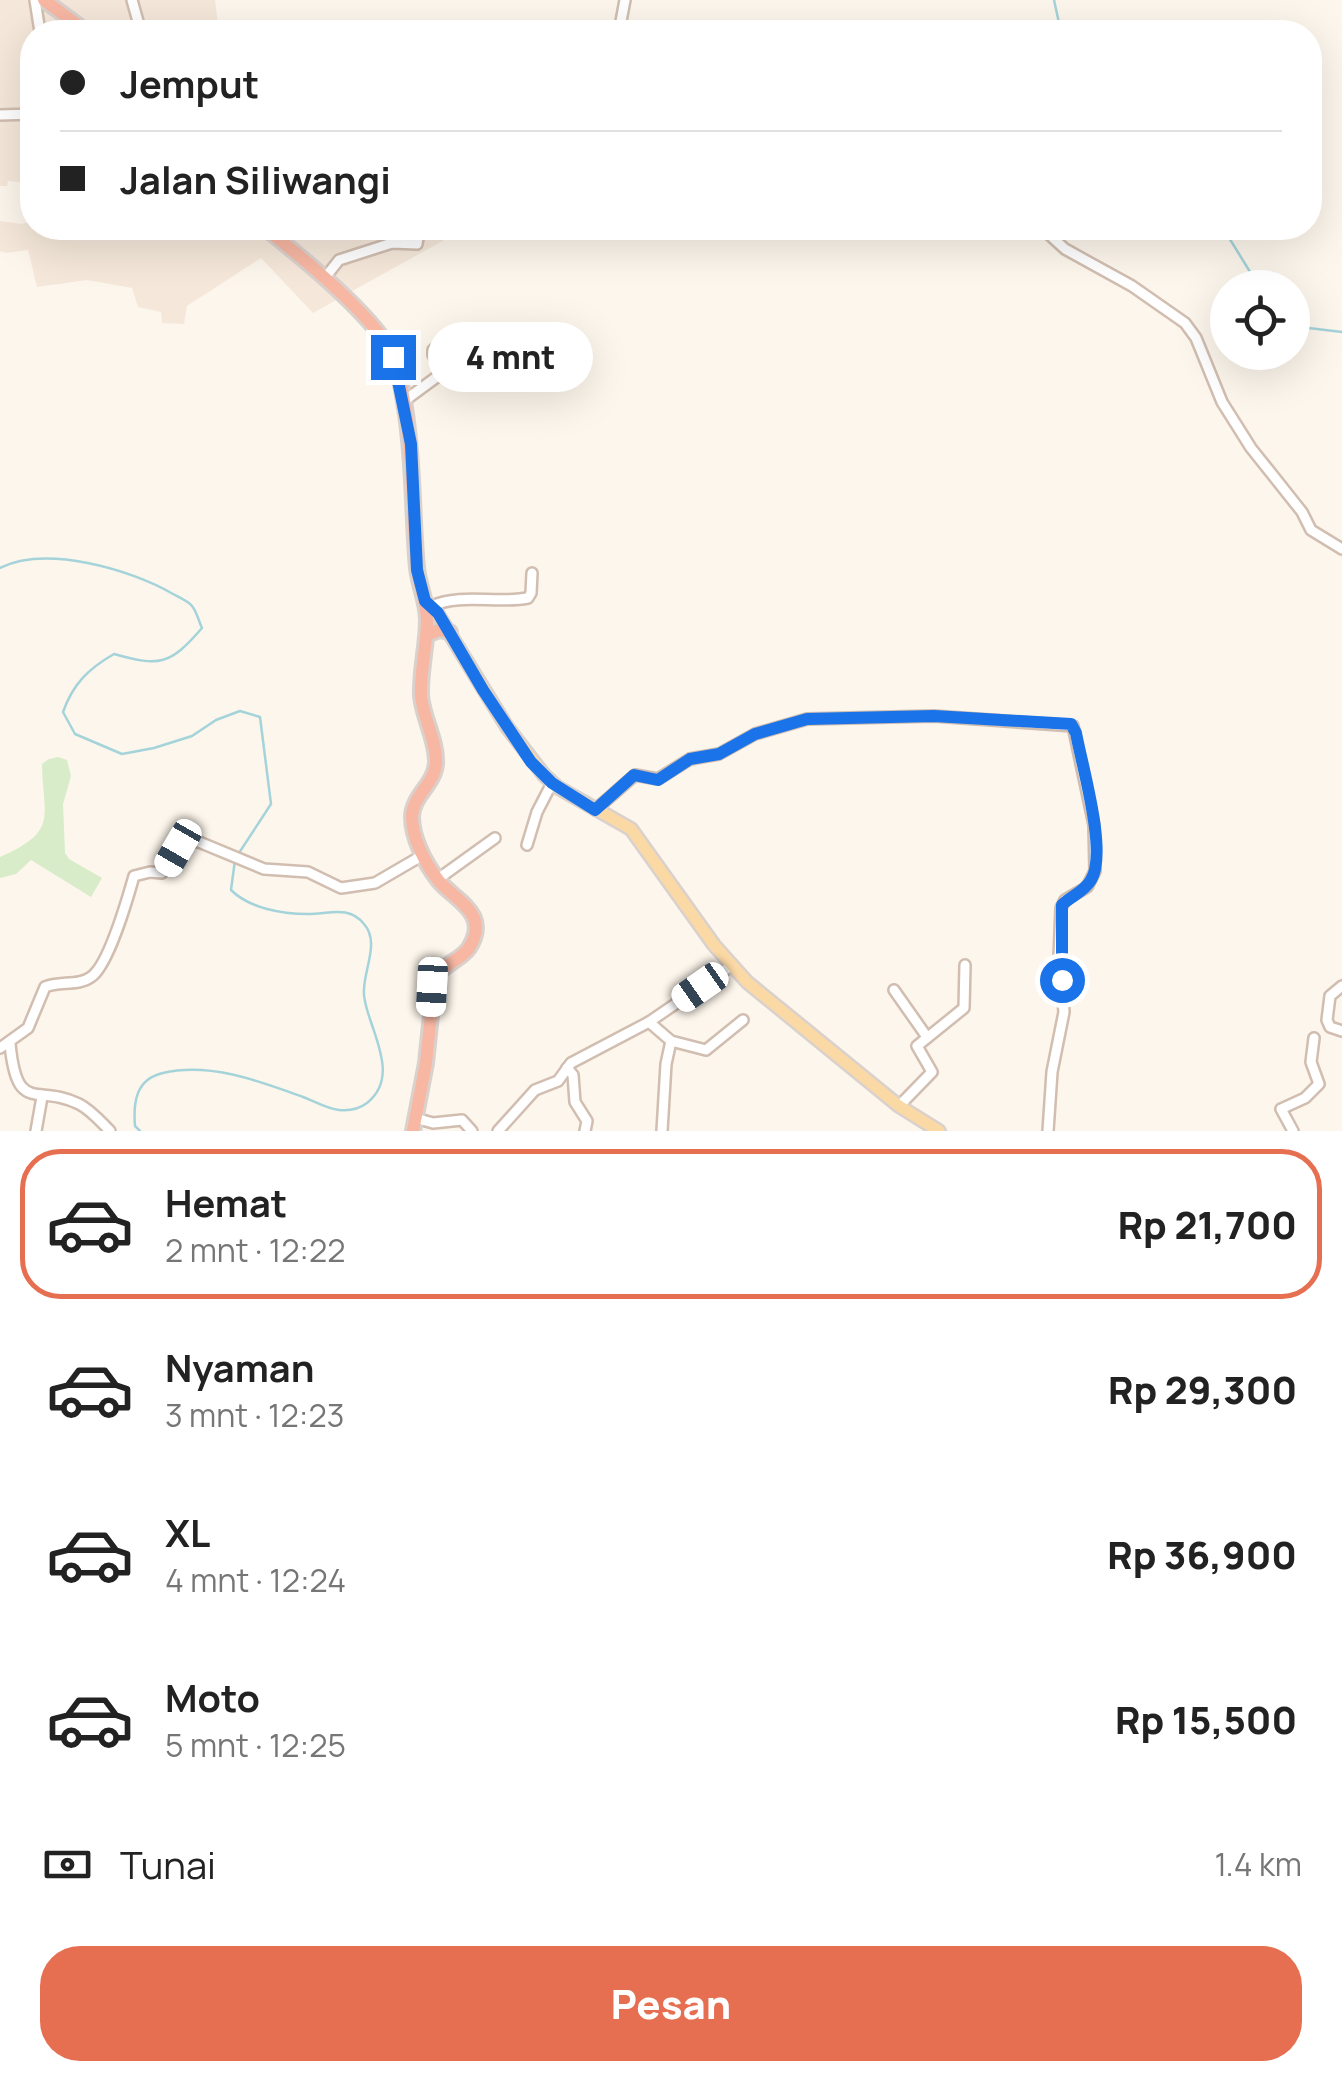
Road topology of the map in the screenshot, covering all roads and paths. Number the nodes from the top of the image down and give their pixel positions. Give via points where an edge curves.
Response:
1 (44, 0) edge
2 (71, 20) edge
3 (279, 240) edge
4 (418, 240) edge
5 (1055, 240) edge
6 (324, 279) junction
7 (445, 371) junction
8 (404, 401) junction
9 (1342, 549) edge
10 (532, 574) dead end
11 (428, 603) junction
12 (450, 632) junction
13 (427, 635) junction
14 (552, 783) junction
15 (595, 810) junction
16 (495, 838) dead end
17 (526, 845) dead end
18 (424, 855) junction
19 (438, 879) junction
20 (965, 965) dead end
21 (731, 966) junction
22 (1342, 986) edge
23 (894, 990) dead end
24 (743, 1020) dead end
25 (649, 1022) junction
26 (1342, 1031) edge
27 (927, 1037) junction
28 (1314, 1038) dead end
29 (671, 1041) junction
30 (5, 1046) edge
31 (566, 1068) junction
32 (42, 1096) junction
33 (899, 1106) junction
34 (415, 1122) edge
35 (36, 1131) edge
36 (110, 1131) edge
37 (399, 1131) edge
38 (472, 1131) edge
39 (498, 1131) edge
40 (585, 1131) edge
41 (662, 1131) edge
42 (939, 1131) edge
43 (1048, 1131) edge
44 (1294, 1131) edge

1 - 2 highway
3 - 6 highway
4 - 6 street via 341,260
5 - 9 street via 1186,324 1252,448 1311,530
6 - 8 highway via 388,345
7 - 7 street via 432,352 453,334 480,346
7 - 8 street
8 - 11 highway via 417,570
10 - 11 street via 528,598
11 - 12 main road
11 - 13 highway
12 - 13 highway
12 - 14 main road via 507,727
13 - 18 highway via 421,689 436,765 412,822
14 - 15 main road
14 - 17 street
15 - 21 main road via 640,838
15 - 43 street via 634,775 658,780 690,759 798,721 934,716 1073,726 1094,825 1095,871 1061,908 1064,1012
16 - 19 street
18 - 19 highway
18 - 30 street via 375,883 347,888 308,872 269,870 188,840 180,843 162,874 134,875 95,974 45,987 28,1028
19 - 34 highway via 468,905 474,929 466,952 434,977
20 - 27 street via 964,1008
21 - 25 street
21 - 33 main road
22 - 26 street via 1330,996 1327,1022
23 - 27 street
24 - 29 street via 708,1050
25 - 29 street
25 - 31 street
27 - 33 street via 917,1049 932,1072
28 - 44 street via 1311,1062 1319,1084 1281,1109
29 - 41 street
30 - 32 street via 19,1083
31 - 39 street via 558,1081 536,1088
31 - 40 street via 574,1074
32 - 35 street
32 - 36 street via 81,1105
33 - 42 main road
34 - 37 highway
34 - 38 street via 462,1120

